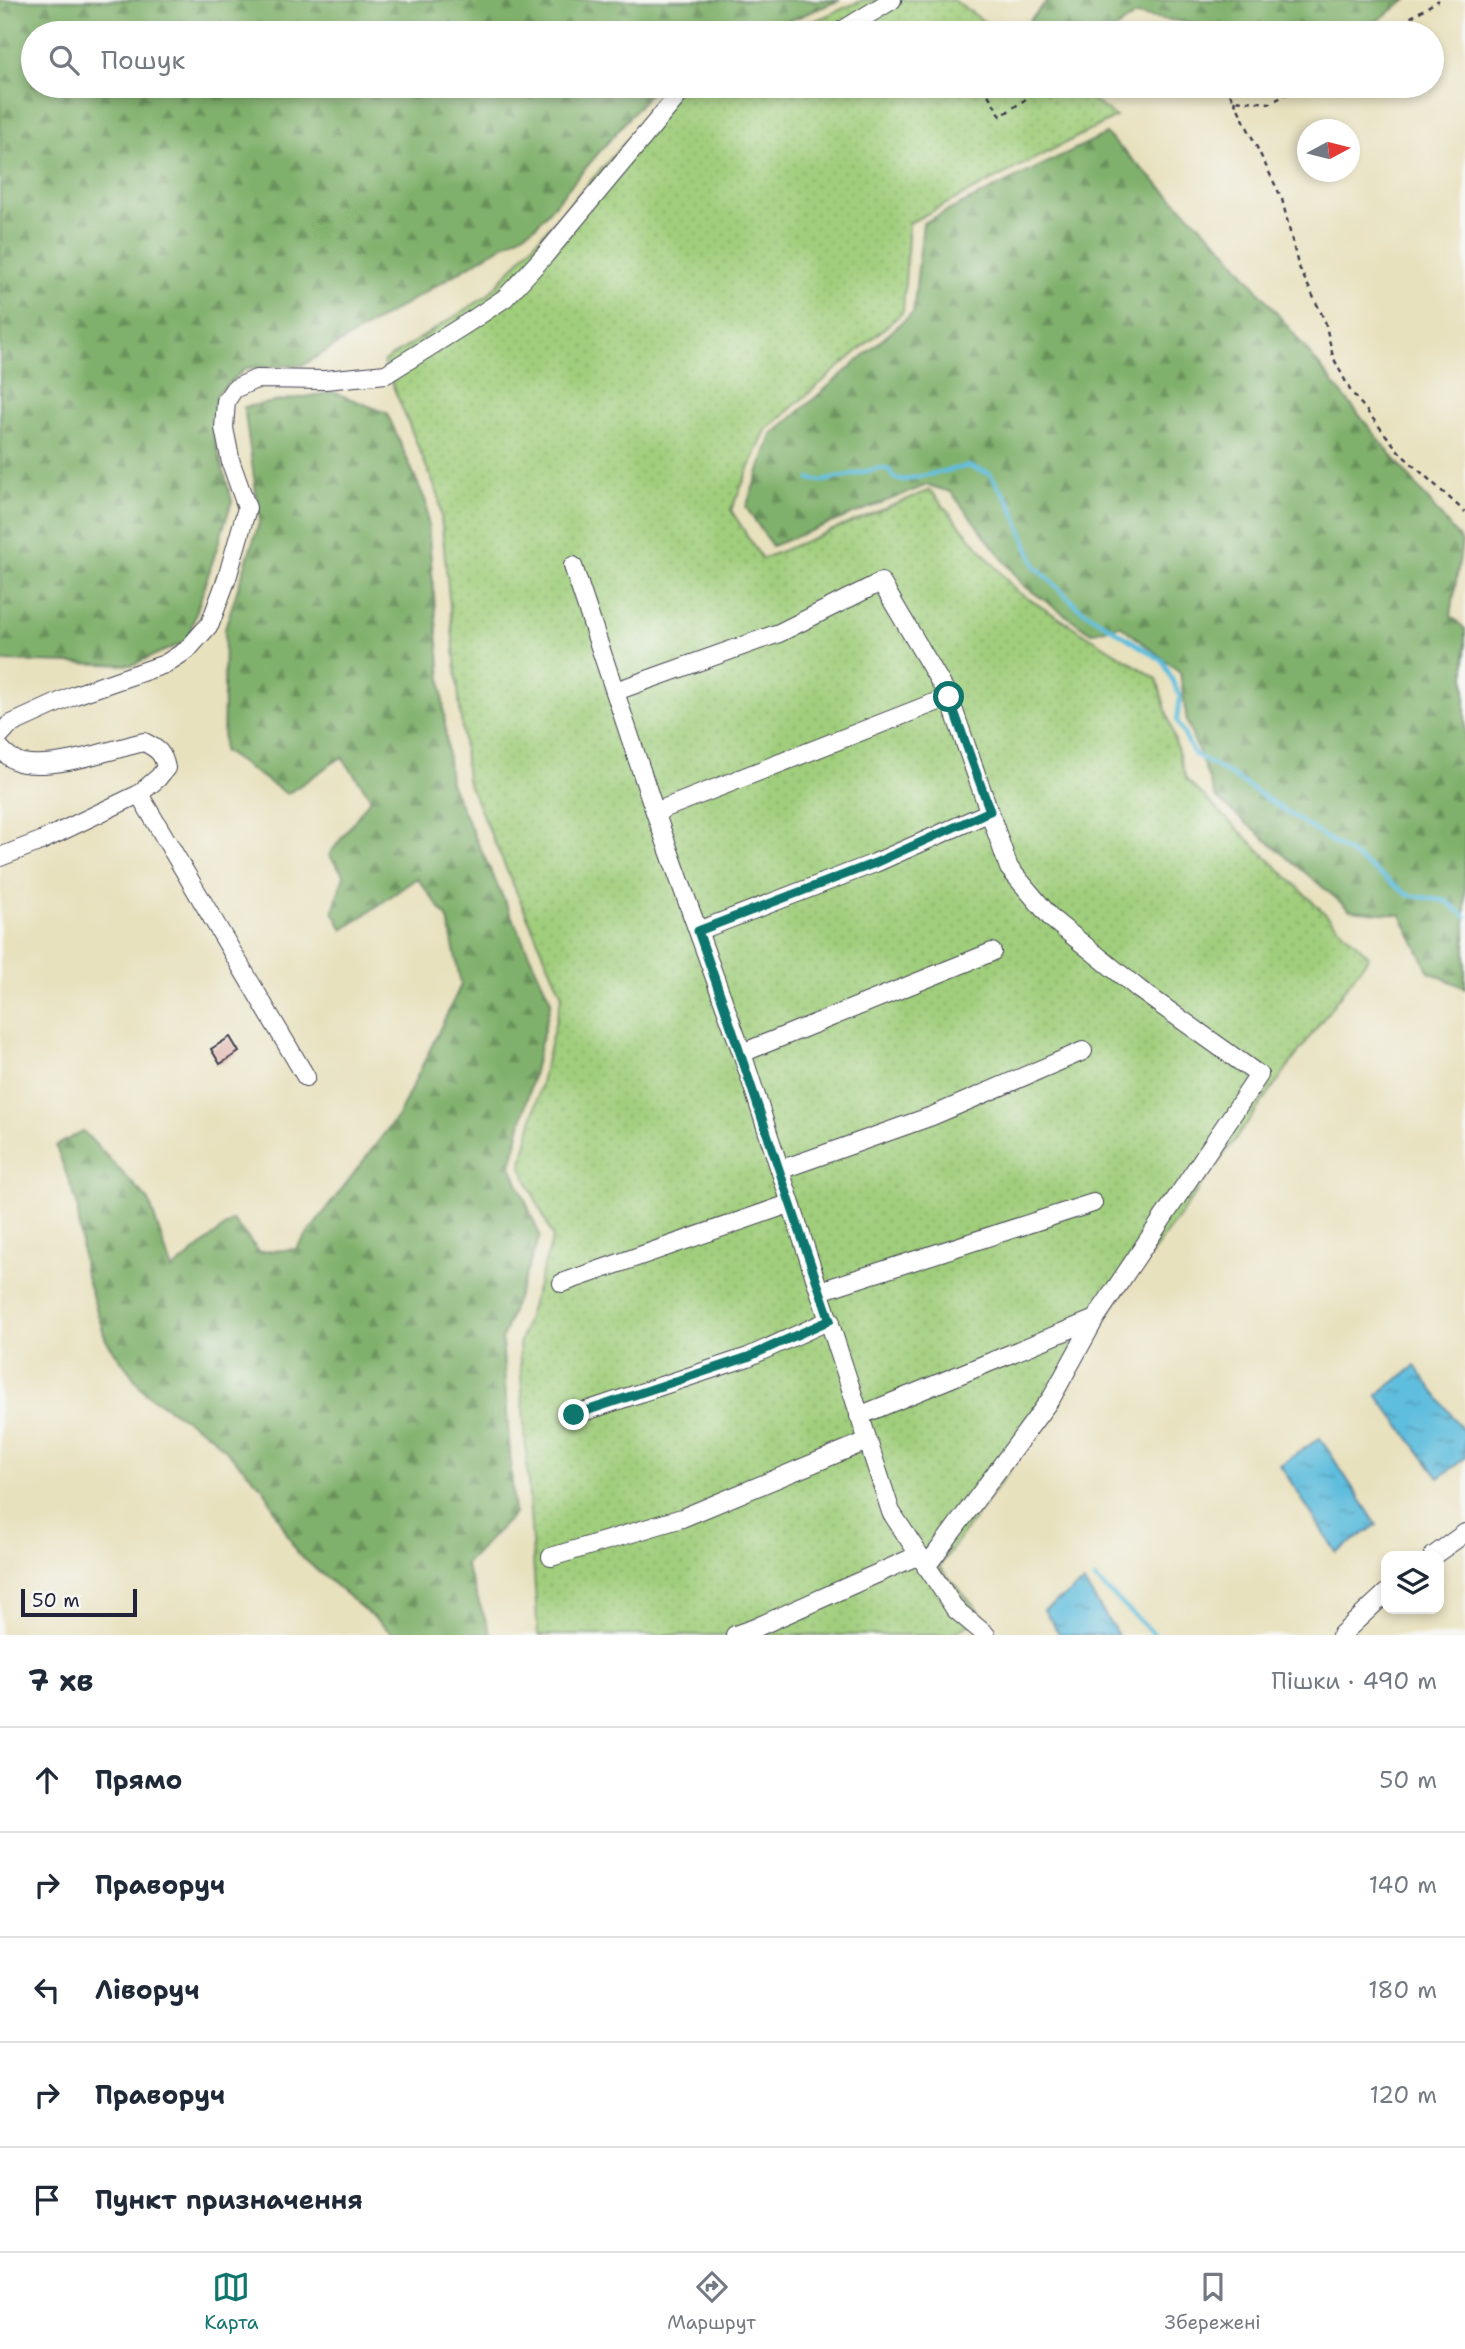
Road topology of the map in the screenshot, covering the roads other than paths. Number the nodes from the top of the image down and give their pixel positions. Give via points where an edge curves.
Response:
1 (892, 0) edge
2 (858, 21) edge
3 (676, 98) edge
4 (573, 566) dead end
5 (616, 691) junction
6 (949, 697) junction
7 (0, 735) edge
8 (0, 748) edge
9 (139, 794) junction
10 (990, 811) junction
11 (655, 812) junction
12 (0, 857) edge
13 (698, 931) junction
14 (992, 952) dead end
15 (1083, 1051) dead end
16 (742, 1053) junction
17 (306, 1077) dead end
18 (780, 1170) junction
19 (1093, 1203) dead end
20 (789, 1204) junction
21 (562, 1283) dead end
22 (820, 1291) junction
23 (1095, 1319) junction
24 (830, 1320) junction
25 (574, 1415) dead end
26 (859, 1416) junction
27 (867, 1441) junction
28 (1465, 1533) edge
29 (1440, 1551) edge
30 (551, 1557) dead end
31 (923, 1561) junction
32 (1381, 1598) edge
33 (735, 1635) edge
34 (986, 1635) edge
35 (1341, 1635) edge

1 - 2 street
3 - 7 street via 545,255 505,298 469,322 386,374 325,380 256,379 234,389 226,401 224,428 247,508 210,624 187,650 164,664 75,695 9,725
4 - 5 street
5 - 6 street via 779,633 880,582
5 - 11 street
6 - 10 street
6 - 11 street
8 - 9 street via 21,762 50,764 144,742 158,749 166,768
9 - 12 street
9 - 17 street
10 - 13 street via 875,863
10 - 23 street via 1009,868 1052,919 1140,990 1259,1075
11 - 13 street
13 - 16 street
14 - 16 street
15 - 18 street via 932,1116
16 - 18 street
18 - 20 street
19 - 22 street
20 - 21 street
20 - 22 street
22 - 24 street
23 - 26 street
23 - 31 street via 1052,1397
24 - 25 street via 748,1357
24 - 26 street
26 - 27 street
27 - 30 street via 682,1518
27 - 31 street via 891,1512
28 - 29 street
31 - 33 street
31 - 34 street via 955,1609
32 - 35 street

